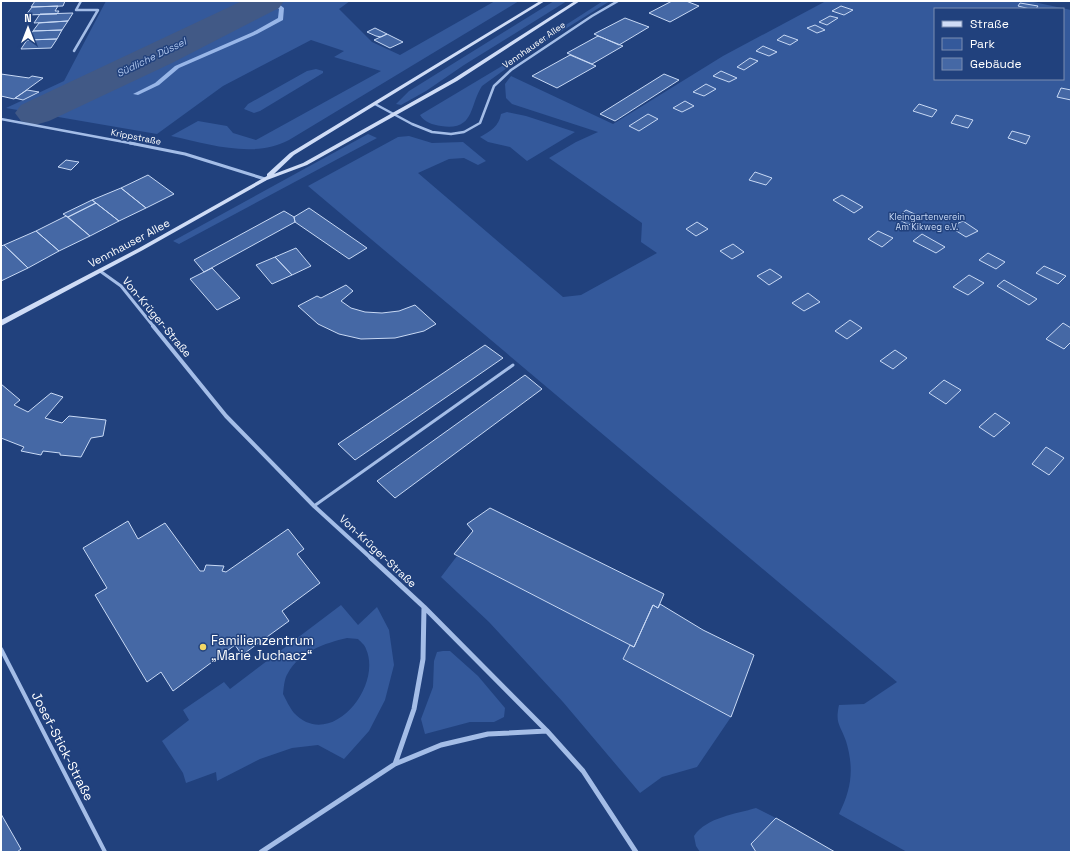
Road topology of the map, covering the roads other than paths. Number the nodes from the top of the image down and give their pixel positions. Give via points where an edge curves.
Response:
1 (81, 1) edge
2 (543, 1) edge
3 (578, 1) edge
4 (618, 1) edge
5 (74, 51) dead end
6 (375, 104) junction
7 (394, 114) junction
8 (1, 119) edge
9 (265, 179) junction
10 (100, 270) junction
11 (1, 323) edge
12 (513, 365) dead end
13 (314, 506) junction
14 (424, 607) junction
15 (1, 649) edge
16 (547, 731) junction
17 (395, 764) junction
18 (105, 852) edge
19 (261, 852) edge
20 (636, 852) edge

1 - 5 street via 76,10 98,10
2 - 6 main road, Vennhauser Allee
3 - 7 main road, Vennhauser Allee via 456,80
4 - 7 street, Vennhauser Allee via 592,16 503,78 491,91 480,123 473,128 451,134 432,132
6 - 7 street, Vennhauser Allee
6 - 9 main road, Vennhauser Allee via 292,154
7 - 9 main road, Vennhauser Allee via 305,164
8 - 9 street, Krippstraße via 185,154
9 - 10 main road, Vennhauser Allee
10 - 11 main road, Vennhauser Allee
10 - 13 street, Von-Krüger-Straße via 121,286 226,416
12 - 13 lane
13 - 14 street, Von-Krüger-Straße
14 - 16 street, Von-Krüger-Straße
14 - 17 street via 423,658 414,709
15 - 18 lane, Josef-Stick-Straße
16 - 17 street via 488,734 441,745
16 - 20 street, Von-Krüger-Straße via 583,771
17 - 19 street

